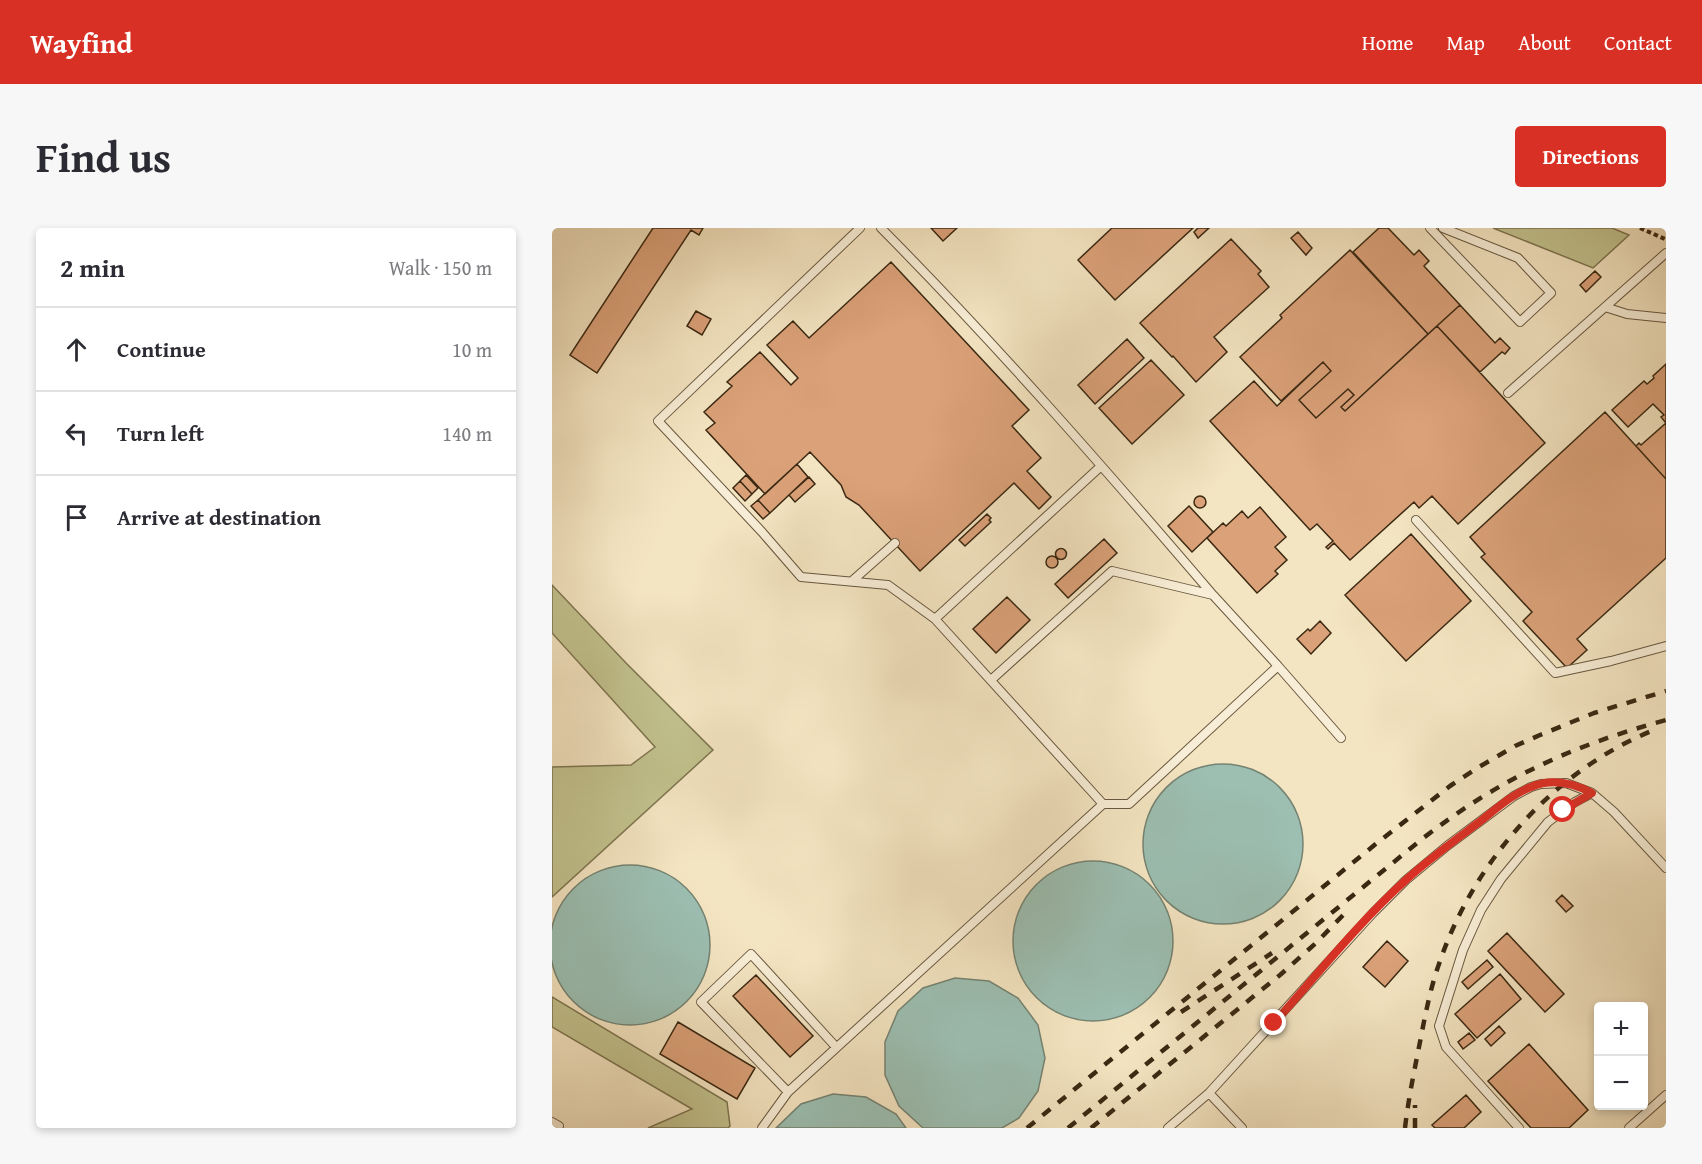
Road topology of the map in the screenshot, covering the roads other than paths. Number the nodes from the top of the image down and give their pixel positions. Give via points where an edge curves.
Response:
1 (860, 228) edge
2 (880, 228) edge
3 (1430, 228) edge
4 (1443, 228) edge
5 (1666, 253) edge
6 (1605, 307) junction
7 (1666, 318) edge
8 (1508, 393) dead end
9 (1100, 467) junction
10 (1416, 520) dead end
11 (894, 543) dead end
12 (852, 581) junction
13 (1213, 595) junction
14 (935, 619) junction
15 (1666, 646) edge
16 (1278, 666) junction
17 (991, 680) junction
18 (1341, 738) dead end
19 (1592, 793) junction
20 (1102, 804) junction
21 (1666, 867) edge
22 (836, 1047) junction
23 (788, 1092) junction
24 (1209, 1093) junction
25 (1666, 1095) edge
26 (762, 1128) edge
27 (1168, 1128) edge
28 (1242, 1128) edge
29 (1519, 1128) edge
30 (1629, 1128) edge

1 - 12 lane via 658,421 801,577
2 - 9 lane
3 - 4 lane via 1520,322 1551,292 1518,258
5 - 6 lane
6 - 7 lane
6 - 8 lane
9 - 13 lane
9 - 14 lane
10 - 15 lane via 1555,673
11 - 12 lane
12 - 14 lane via 888,585
13 - 16 lane
13 - 17 lane via 1112,571
14 - 17 lane
16 - 18 lane
16 - 20 lane via 1129,804
17 - 20 lane
19 - 21 lane
19 - 24 lane via 1566,783 1531,787 1447,846 1372,914
19 - 29 lane via 1548,822 1501,879 1481,910 1463,950 1439,1026 1446,1047
20 - 22 lane
22 - 23 lane
22 - 23 lane via 751,954 701,1002
23 - 26 lane
24 - 27 lane
24 - 28 lane
25 - 30 lane

